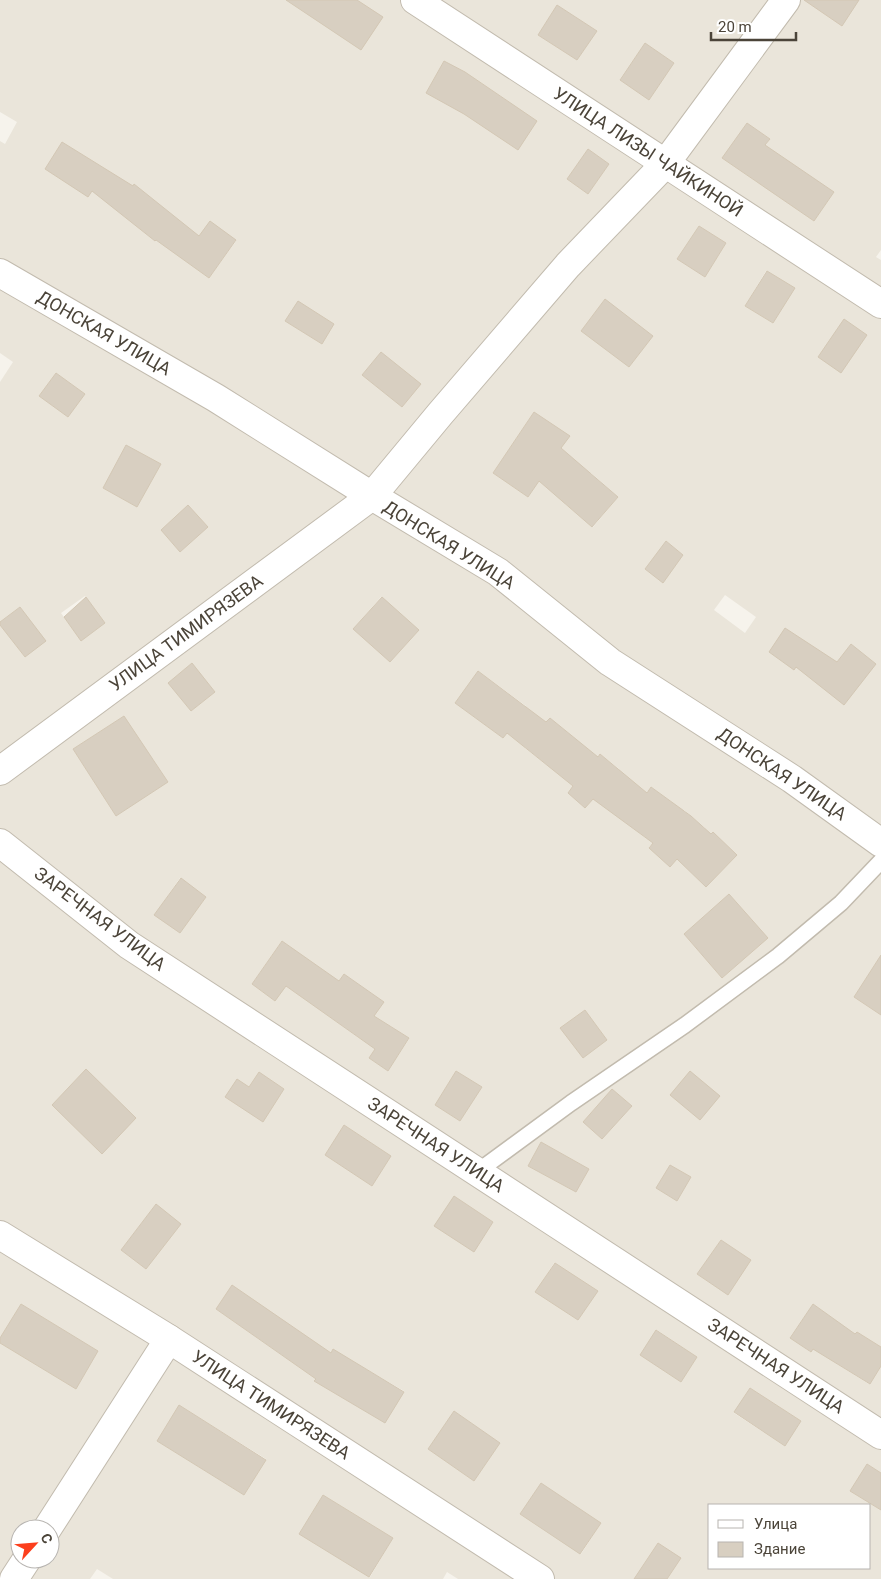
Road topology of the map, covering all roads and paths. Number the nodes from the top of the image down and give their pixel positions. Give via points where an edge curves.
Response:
1 (415, 0) edge
2 (786, 0) edge
3 (665, 164) junction
4 (0, 272) edge
5 (881, 304) edge
6 (372, 496) junction
7 (0, 771) edge
8 (0, 843) edge
9 (881, 843) edge
10 (881, 862) edge
11 (477, 1172) junction
12 (0, 1234) edge
13 (169, 1339) junction
14 (881, 1435) edge
15 (53, 1519) edge
16 (540, 1579) edge

1 - 3 street, УЛИЦА ЛИЗЫ ЧАЙКИНОЙ
2 - 3 street, УЛИЦА ТИМИРЯЗЕВА
3 - 5 street, УЛИЦА ЛИЗЫ ЧАЙКИНОЙ
3 - 6 street, УЛИЦА ТИМИРЯЗЕВА via 568,265
4 - 6 street, ДОНСКАЯ УЛИЦА via 216,398
6 - 7 street, УЛИЦА ТИМИРЯЗЕВА
6 - 9 street, ДОНСКАЯ УЛИЦА via 498,572 610,662 792,779
8 - 11 street, ЗАРЕЧНАЯ УЛИЦА via 129,945
10 - 11 lane via 841,903 778,956 685,1026
11 - 14 street, ЗАРЕЧНАЯ УЛИЦА
12 - 13 street, УЛИЦА ТИМИРЯЗЕВА
13 - 15 street
13 - 16 street, УЛИЦА ТИМИРЯЗЕВА

